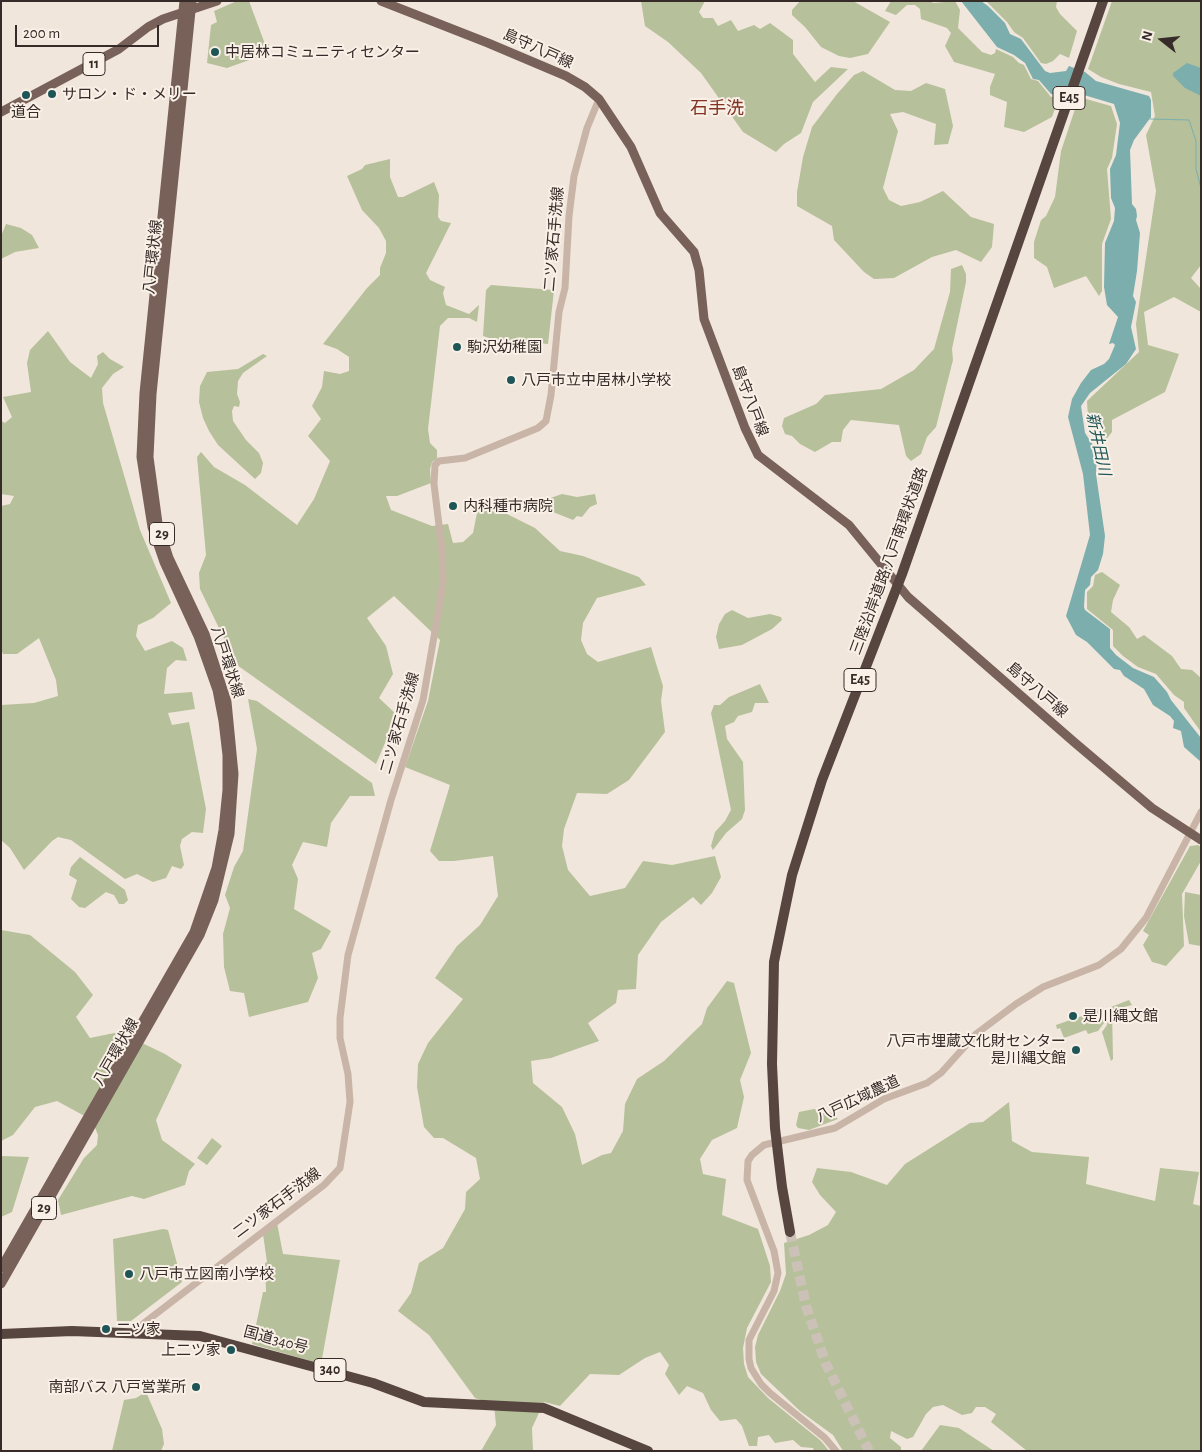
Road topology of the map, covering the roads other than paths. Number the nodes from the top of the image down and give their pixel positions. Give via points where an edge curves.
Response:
1 (184, 1) edge
2 (217, 1) edge
3 (381, 1) edge
4 (1103, 1) edge
5 (189, 8) edge
6 (599, 99) junction
7 (1, 112) edge
8 (1201, 812) edge
9 (1191, 832) junction
10 (1201, 840) edge
11 (84, 1129) junction
12 (790, 1232) tunnel mouth
13 (1, 1268) edge
14 (1, 1284) edge
15 (136, 1332) junction
16 (1, 1334) edge
17 (648, 1451) edge
18 (836, 1451) edge

1 - 5 main road, 八戸環状線 / 29
2 - 5 main road, 11
3 - 6 main road, 島守八戸線 via 566,76 585,86
4 - 12 highway, 三陸沿岸道路;八戸南環状道路 / E45 via 902,574 819,788 792,875 774,962 772,1055 775,1128
5 - 7 main road, 11 via 148,27 119,49
5 - 11 main road, 八戸環状線 / 29 via 144,393 141,457 152,527 217,690 224,722 227,790 216,868 194,932
6 - 9 main road, 島守八戸線 via 631,147 660,213 694,252 704,319 752,446 765,462 849,525 908,596 1152,808
6 - 15 street, 二ツ家石手洗線 via 574,176 565,288 559,312 546,421 538,428 473,455 439,461 435,465 443,580 423,700 348,954 340,1038 350,1102 340,1168 324,1185
8 - 9 street, 八戸広域農道
9 - 10 main road, 島守八戸線
9 - 18 street, 八戸広域農道 via 1140,928 1116,953 1089,969 1043,987 1016,1004 976,1034 928,1083 884,1099 835,1128 770,1143 757,1149 748,1161 749,1190 774,1251 778,1273 770,1299 752,1331 751,1368 760,1384
11 - 13 main road, 八戸環状線 / 29
11 - 14 main road, 八戸環状線 / 29
15 - 16 highway, 国道340号 / 340
15 - 17 highway, 国道340号 / 340 via 209,1337 373,1383 424,1402 544,1408

